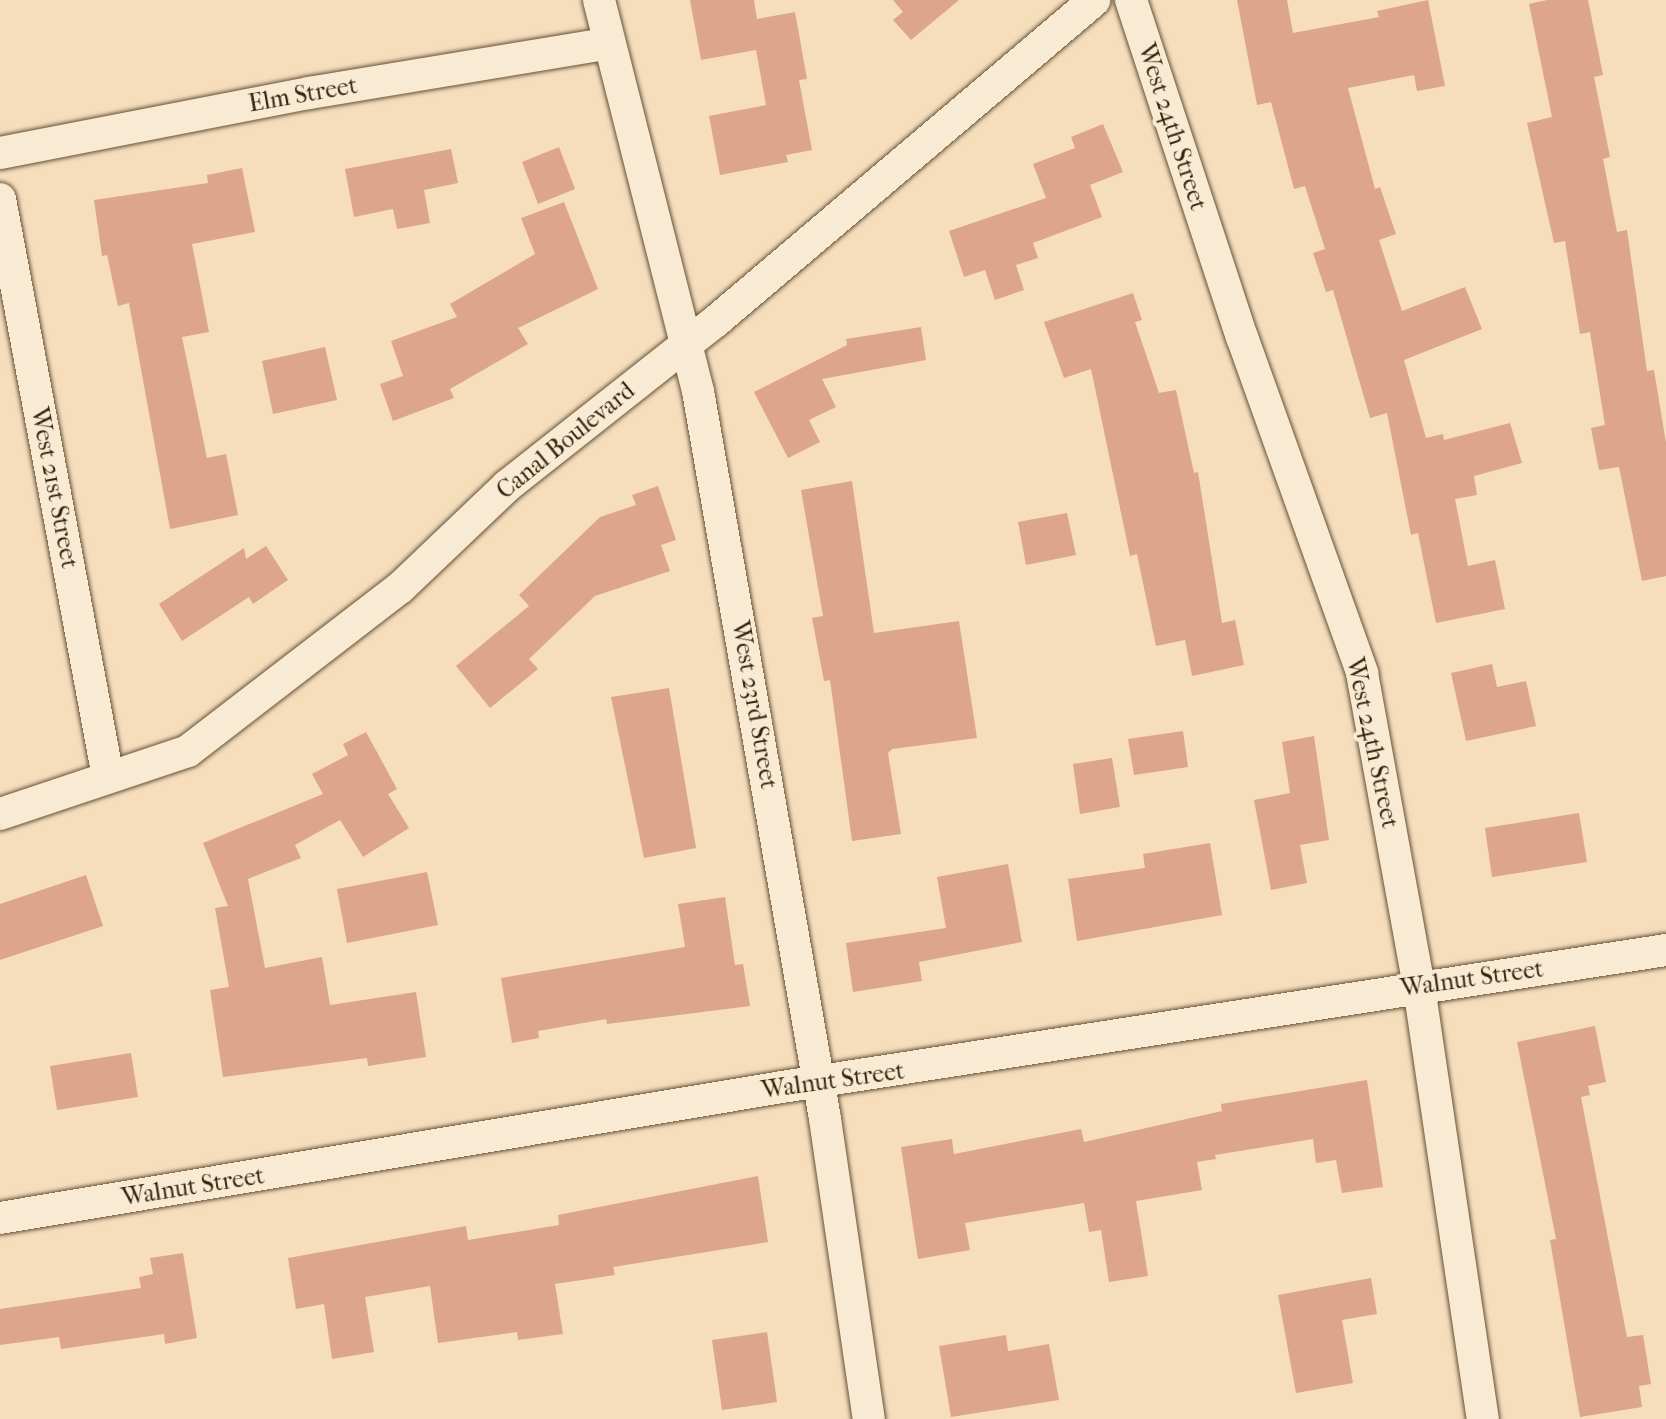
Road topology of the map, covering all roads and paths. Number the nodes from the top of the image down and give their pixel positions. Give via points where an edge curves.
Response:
1 (599, 0) edge
2 (1094, 0) edge
3 (1131, 0) edge
4 (606, 44) junction
5 (0, 153) edge
6 (0, 199) edge
7 (688, 342) junction
8 (108, 777) junction
9 (0, 814) edge
10 (1666, 950) edge
11 (1419, 987) junction
12 (817, 1083) junction
13 (0, 1218) edge
14 (869, 1419) edge
15 (1483, 1419) edge

1 - 4 street, West 23rd Street
2 - 7 street, Canal Boulevard
3 - 11 street, West 24th Street via 1242,337 1362,673
4 - 5 street, Elm Street via 309,93
4 - 7 street, West 23rd Street
6 - 8 street, West 21st Street
7 - 8 street, Canal Boulevard via 507,486 400,588 188,751
7 - 12 street, West 23rd Street
8 - 9 street, Canal Boulevard
10 - 11 street, Walnut Street
11 - 12 street, Walnut Street
11 - 15 street, West 24th Street
12 - 13 street, Walnut Street
12 - 14 street, West 23rd Street

